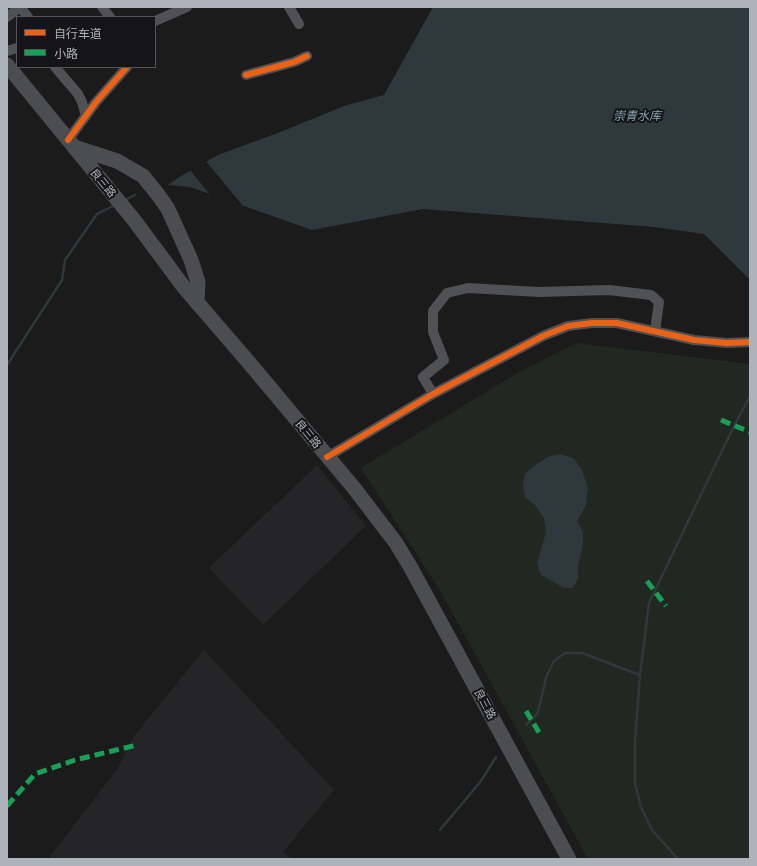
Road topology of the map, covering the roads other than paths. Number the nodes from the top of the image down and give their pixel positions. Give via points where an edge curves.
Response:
1 (20, 7) edge
2 (102, 7) edge
3 (187, 7) edge
4 (289, 7) edge
5 (27, 16) edge
6 (109, 16) edge
7 (7, 17) edge
8 (156, 21) edge
9 (299, 24) dead end
10 (307, 56) dead end
11 (56, 68) edge
12 (126, 68) edge
13 (15, 70) edge
14 (246, 75) dead end
15 (86, 116) junction
16 (71, 143) junction
17 (198, 303) junction
18 (655, 331) junction
19 (750, 342) edge
20 (433, 394) junction
21 (327, 457) junction
22 (569, 859) edge

1 - 5 street
1 - 7 street
2 - 6 street
3 - 8 street
4 - 9 street
10 - 14 street
11 - 15 street via 78,94
12 - 15 street
13 - 16 main road, 良三路
15 - 16 street
16 - 17 main road, 良三路
16 - 17 main road via 117,161 143,176 159,196 168,209 191,260 198,282
17 - 21 main road, 良三路
18 - 19 street via 694,340 728,344
18 - 20 street via 617,323 568,326 543,336
18 - 20 street via 659,302 651,296 609,290 539,292 468,288 447,293 433,311 433,332 444,360 423,377
20 - 21 street
21 - 22 main road, 良三路 via 396,543

